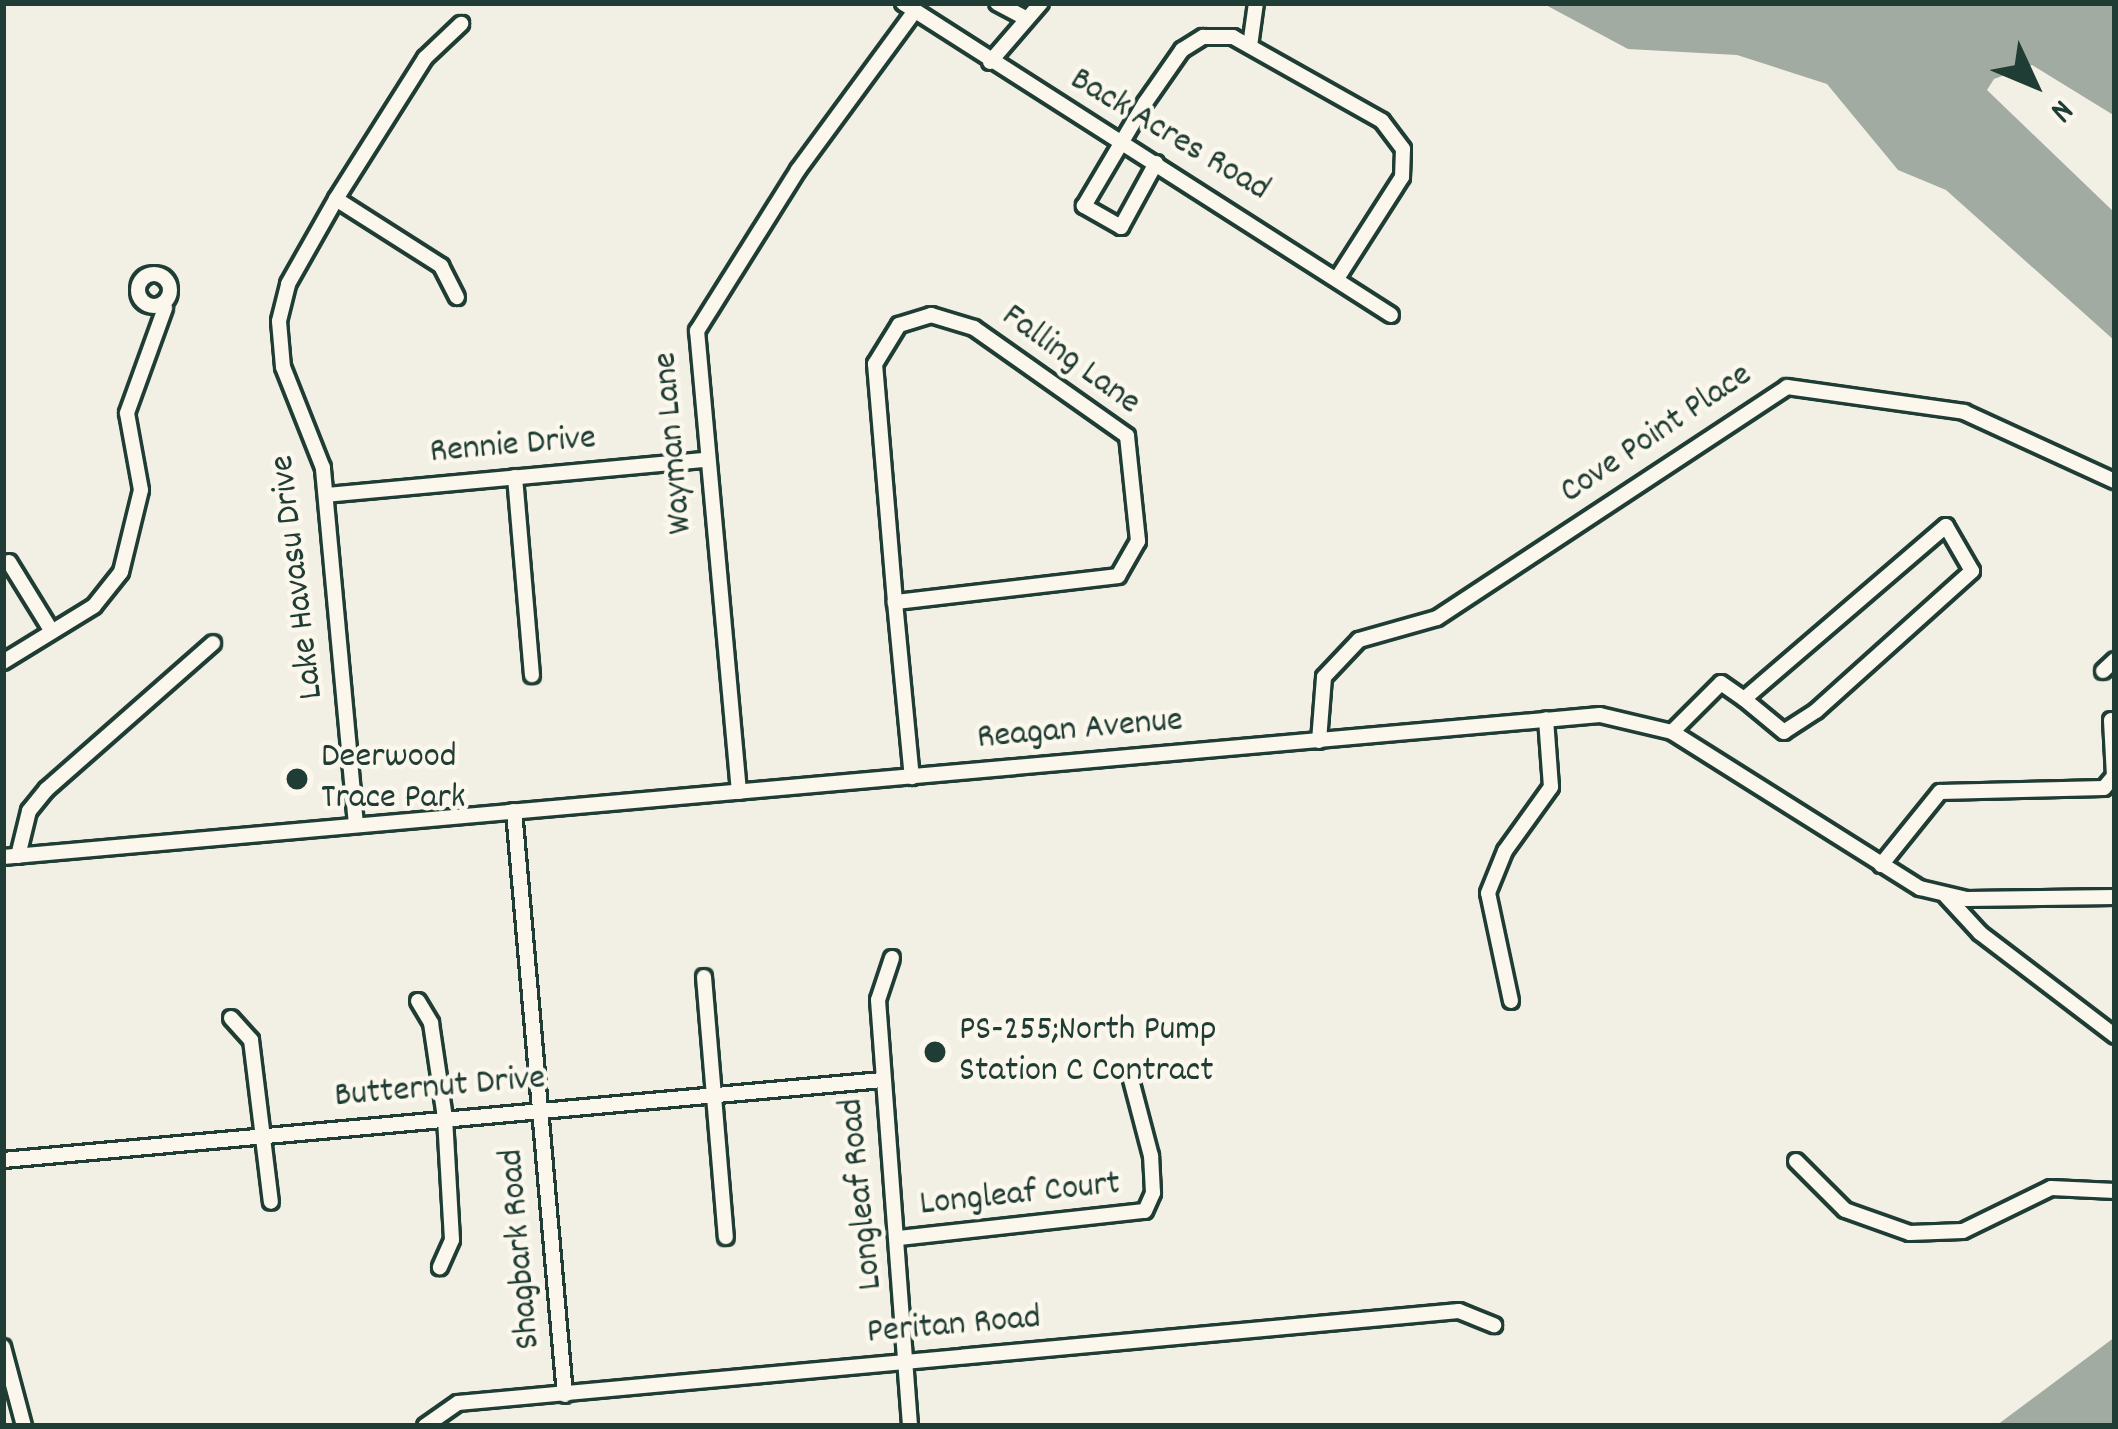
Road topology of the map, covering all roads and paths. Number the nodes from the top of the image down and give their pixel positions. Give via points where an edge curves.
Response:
1 (887, 3) edge
2 (997, 3) edge
3 (1041, 3) edge
4 (1256, 3) edge
5 (908, 8) edge
6 (1025, 18) junction
7 (461, 24) dead end
8 (1250, 46) junction
9 (990, 62) junction
10 (1119, 142) junction
11 (1156, 163) junction
12 (336, 199) junction
13 (1338, 277) junction
14 (457, 297) dead end
15 (165, 308) dead end
16 (1391, 315) dead end
17 (704, 460) junction
18 (515, 478) junction
19 (2115, 481) edge
20 (326, 495) junction
21 (9, 562) dead end
22 (895, 602) junction
23 (51, 630) junction
24 (213, 643) dead end
25 (3, 662) edge
26 (532, 675) dead end
27 (1744, 700) junction
28 (1546, 719) junction
29 (2111, 720) dead end
30 (1672, 732) junction
31 (1319, 740) junction
32 (912, 777) junction
33 (739, 792) junction
34 (514, 811) junction
35 (356, 825) junction
36 (11, 857) edge
37 (1882, 865) junction
38 (1946, 896) junction
39 (2115, 898) edge
40 (892, 958) dead end
41 (704, 977) dead end
42 (418, 1001) dead end
43 (1511, 1001) dead end
44 (231, 1018) dead end
45 (2115, 1036) edge
46 (1129, 1072) dead end
47 (882, 1081) junction
48 (714, 1095) junction
49 (539, 1110) junction
50 (445, 1118) junction
51 (264, 1134) junction
52 (3, 1160) edge
53 (1796, 1161) dead end
54 (2115, 1191) edge
55 (271, 1202) dead end
56 (726, 1237) dead end
57 (899, 1238) junction
58 (440, 1267) dead end
59 (1494, 1325) dead end
60 (3, 1347) edge
61 (908, 1361) junction
62 (565, 1395) junction
63 (24, 1426) edge
64 (425, 1426) edge
65 (910, 1426) edge

1 - 5 street, Back Acres Road
2 - 6 street
3 - 6 street
4 - 8 street
5 - 9 street, Back Acres Road
5 - 17 street, Wayman Lane via 704,313 694,348
6 - 9 street
7 - 12 street, Lake Havasu Drive via 425,58
8 - 10 street via 1220,35 1191,44
8 - 13 street via 1382,121 1403,149 1402,177
9 - 10 street, Back Acres Road
10 - 11 street, Back Acres Road
10 - 11 street via 1084,206 1121,227
11 - 13 street, Back Acres Road
12 - 14 street via 440,266
12 - 20 street, Lake Havasu Drive via 288,284 279,321 283,367 314,438
13 - 16 street, Back Acres Road
15 - 23 street via 128,413 141,490 128,554 108,592
17 - 18 street, Rennie Drive
17 - 33 street, Wayman Lane
18 - 20 street, Rennie Drive
18 - 26 street
19 - 31 street, Cove Point Place via 1964,412 1787,386 1436,618 1359,640 1324,677
20 - 35 street, Lake Havasu Drive
21 - 23 street
22 - 22 street, Falling Lane via 875,364 899,326 954,317 1127,436 1138,541 1127,567 1106,581
22 - 32 street, Falling Lane
23 - 25 street
24 - 36 street via 47,789 28,811
27 - 27 street via 1778,731 1791,731 1973,562 1946,526 1938,527
27 - 30 street via 1721,683
28 - 30 street, Reagan Avenue via 1628,717
28 - 31 street, Reagan Avenue
28 - 43 street via 1551,787 1505,851 1488,893
29 - 37 street via 2114,776 2104,788 1940,792
30 - 37 street, Reagan Avenue
31 - 32 street, Reagan Avenue
32 - 33 street, Reagan Avenue
33 - 34 street, Reagan Avenue
34 - 35 street, Reagan Avenue
34 - 49 street, Shagbark Road
35 - 36 street, Reagan Avenue
37 - 38 street, Reagan Avenue
38 - 39 street, Reagan Avenue
38 - 45 street via 1994,945
40 - 47 street, Longleaf Road via 878,1000
41 - 48 street
42 - 50 street via 431,1023
44 - 51 street via 251,1040
46 - 57 street, Longleaf Court via 1151,1156 1154,1193 1145,1210
47 - 48 street, Butternut Drive
47 - 57 street, Longleaf Road
48 - 49 street, Butternut Drive
48 - 56 street
49 - 50 street, Butternut Drive
49 - 62 street, Shagbark Road
50 - 51 street, Butternut Drive
50 - 58 street via 452,1240
51 - 52 street, Butternut Drive
51 - 55 street
53 - 54 street via 1845,1210 1910,1233 1964,1231 2050,1187
57 - 61 street, Longleaf Road
59 - 61 street, Peritan Road via 1459,1311
60 - 63 street
61 - 62 street, Peritan Road
61 - 65 street, Longleaf Road
62 - 64 street, Peritan Road via 458,1403

